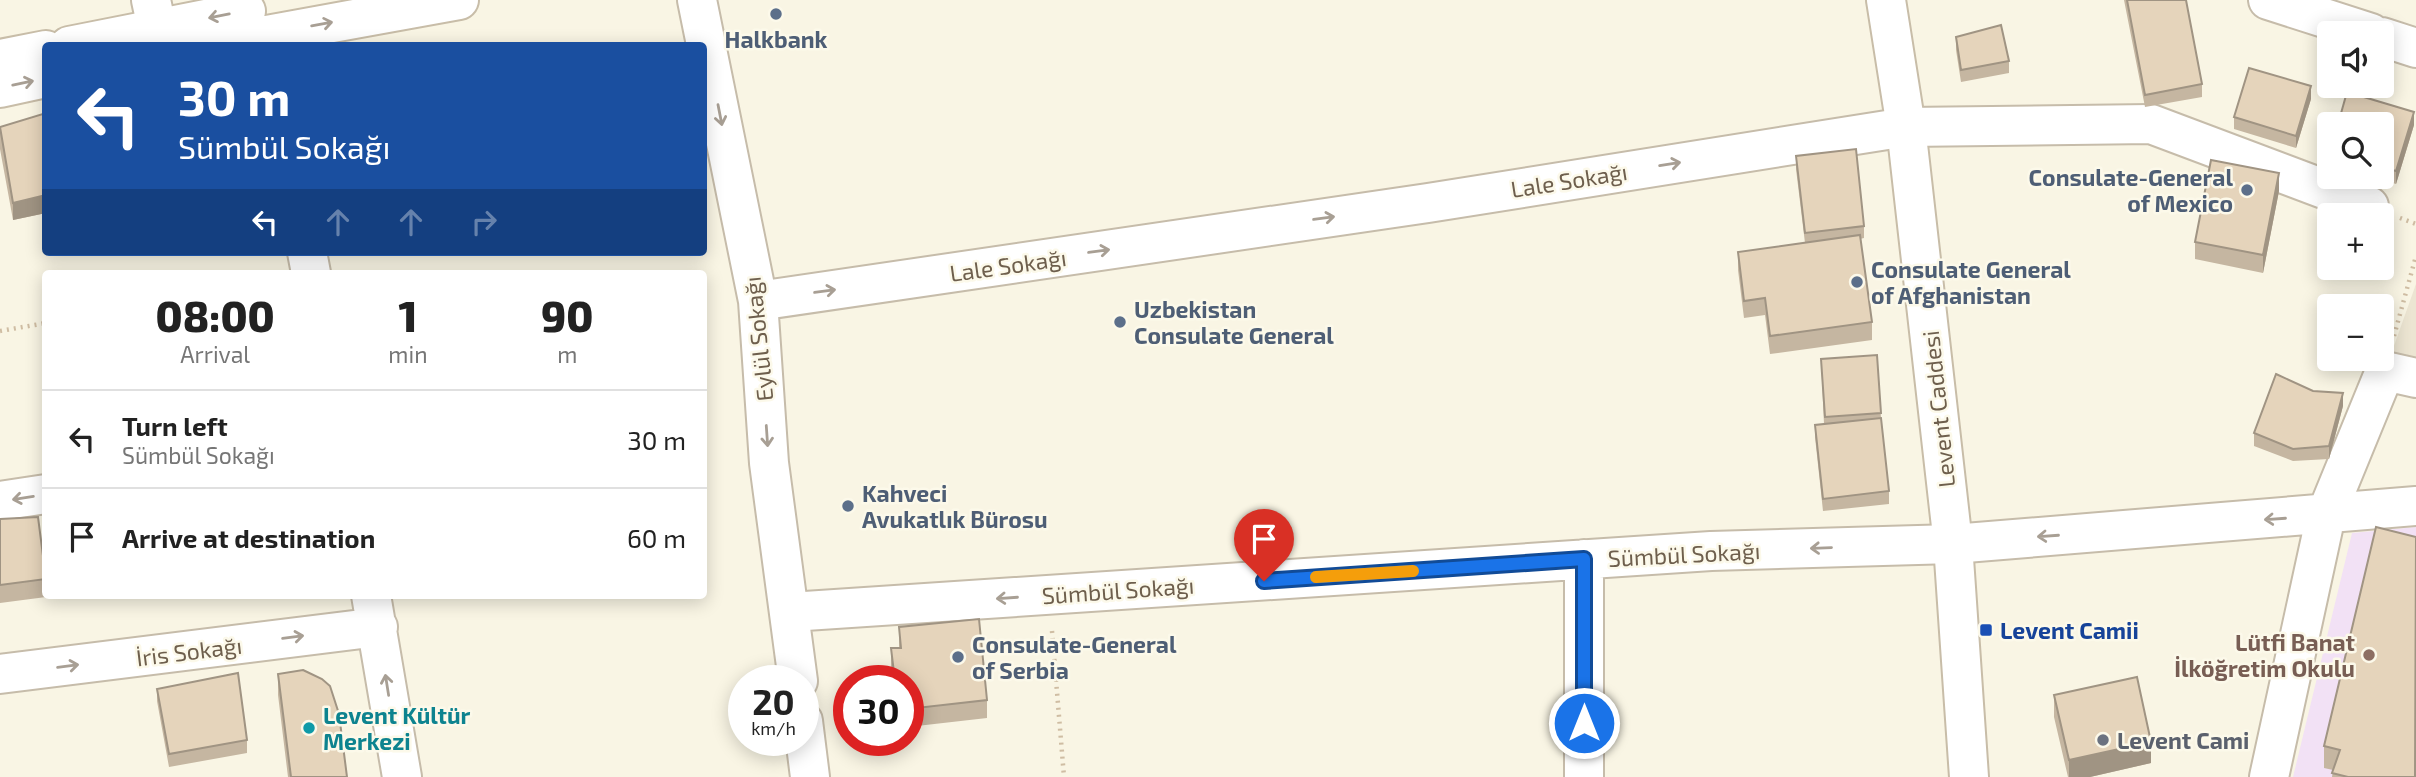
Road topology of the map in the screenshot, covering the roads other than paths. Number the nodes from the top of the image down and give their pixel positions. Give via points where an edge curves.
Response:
1 (310, 0) edge
2 (459, 0) edge
3 (697, 0) edge
4 (1886, 0) edge
5 (2268, 0) edge
6 (154, 14) edge
7 (2334, 21) edge
8 (264, 29) edge
9 (2394, 41) edge
10 (80, 42) edge
11 (220, 42) edge
12 (706, 42) edge
13 (2416, 48) edge
14 (707, 49) edge
15 (42, 51) edge
16 (0, 59) edge
17 (42, 79) edge
18 (0, 88) edge
19 (1906, 127) junction
20 (2361, 203) edge
21 (758, 301) junction
22 (2401, 374) edge
23 (42, 495) edge
24 (0, 501) edge
25 (2416, 506) edge
26 (2326, 514) junction
27 (1953, 544) junction
28 (1584, 559) junction
29 (374, 611) edge
30 (790, 612) junction
31 (796, 665) edge
32 (0, 674) edge
33 (807, 756) edge
34 (402, 777) edge
35 (810, 777) edge
36 (1584, 777) edge
37 (1969, 777) edge
38 (2269, 777) edge

1 - 8 street
8 -> 2 street
3 -> 12 street, Eylül Sokağı
4 - 19 street, Levent Caddesi
5 - 7 street
8 -> 6 street
6 - 10 street
8 - 11 street
9 - 13 street
14 -> 21 street, Eylül Sokağı
15 - 16 street
18 -> 17 street
19 - 20 street, Lale Sokağı via 2151,124
21 -> 19 street, Lale Sokağı
19 - 27 street, Levent Caddesi
21 -> 30 street, Eylül Sokağı via 769,463
22 - 26 street
23 -> 24 street
25 - 26 street, Sümbül Sokağı
26 -> 27 street, Sümbül Sokağı
26 - 38 street
27 -> 28 street, Sümbül Sokağı
27 - 37 street, Levent Caddesi
28 -> 30 street, Sümbül Sokağı
28 - 36 street
32 -> 29 street, İris Sokağı
34 -> 29 street
30 - 31 street, Eylül Sokağı
33 - 35 street

